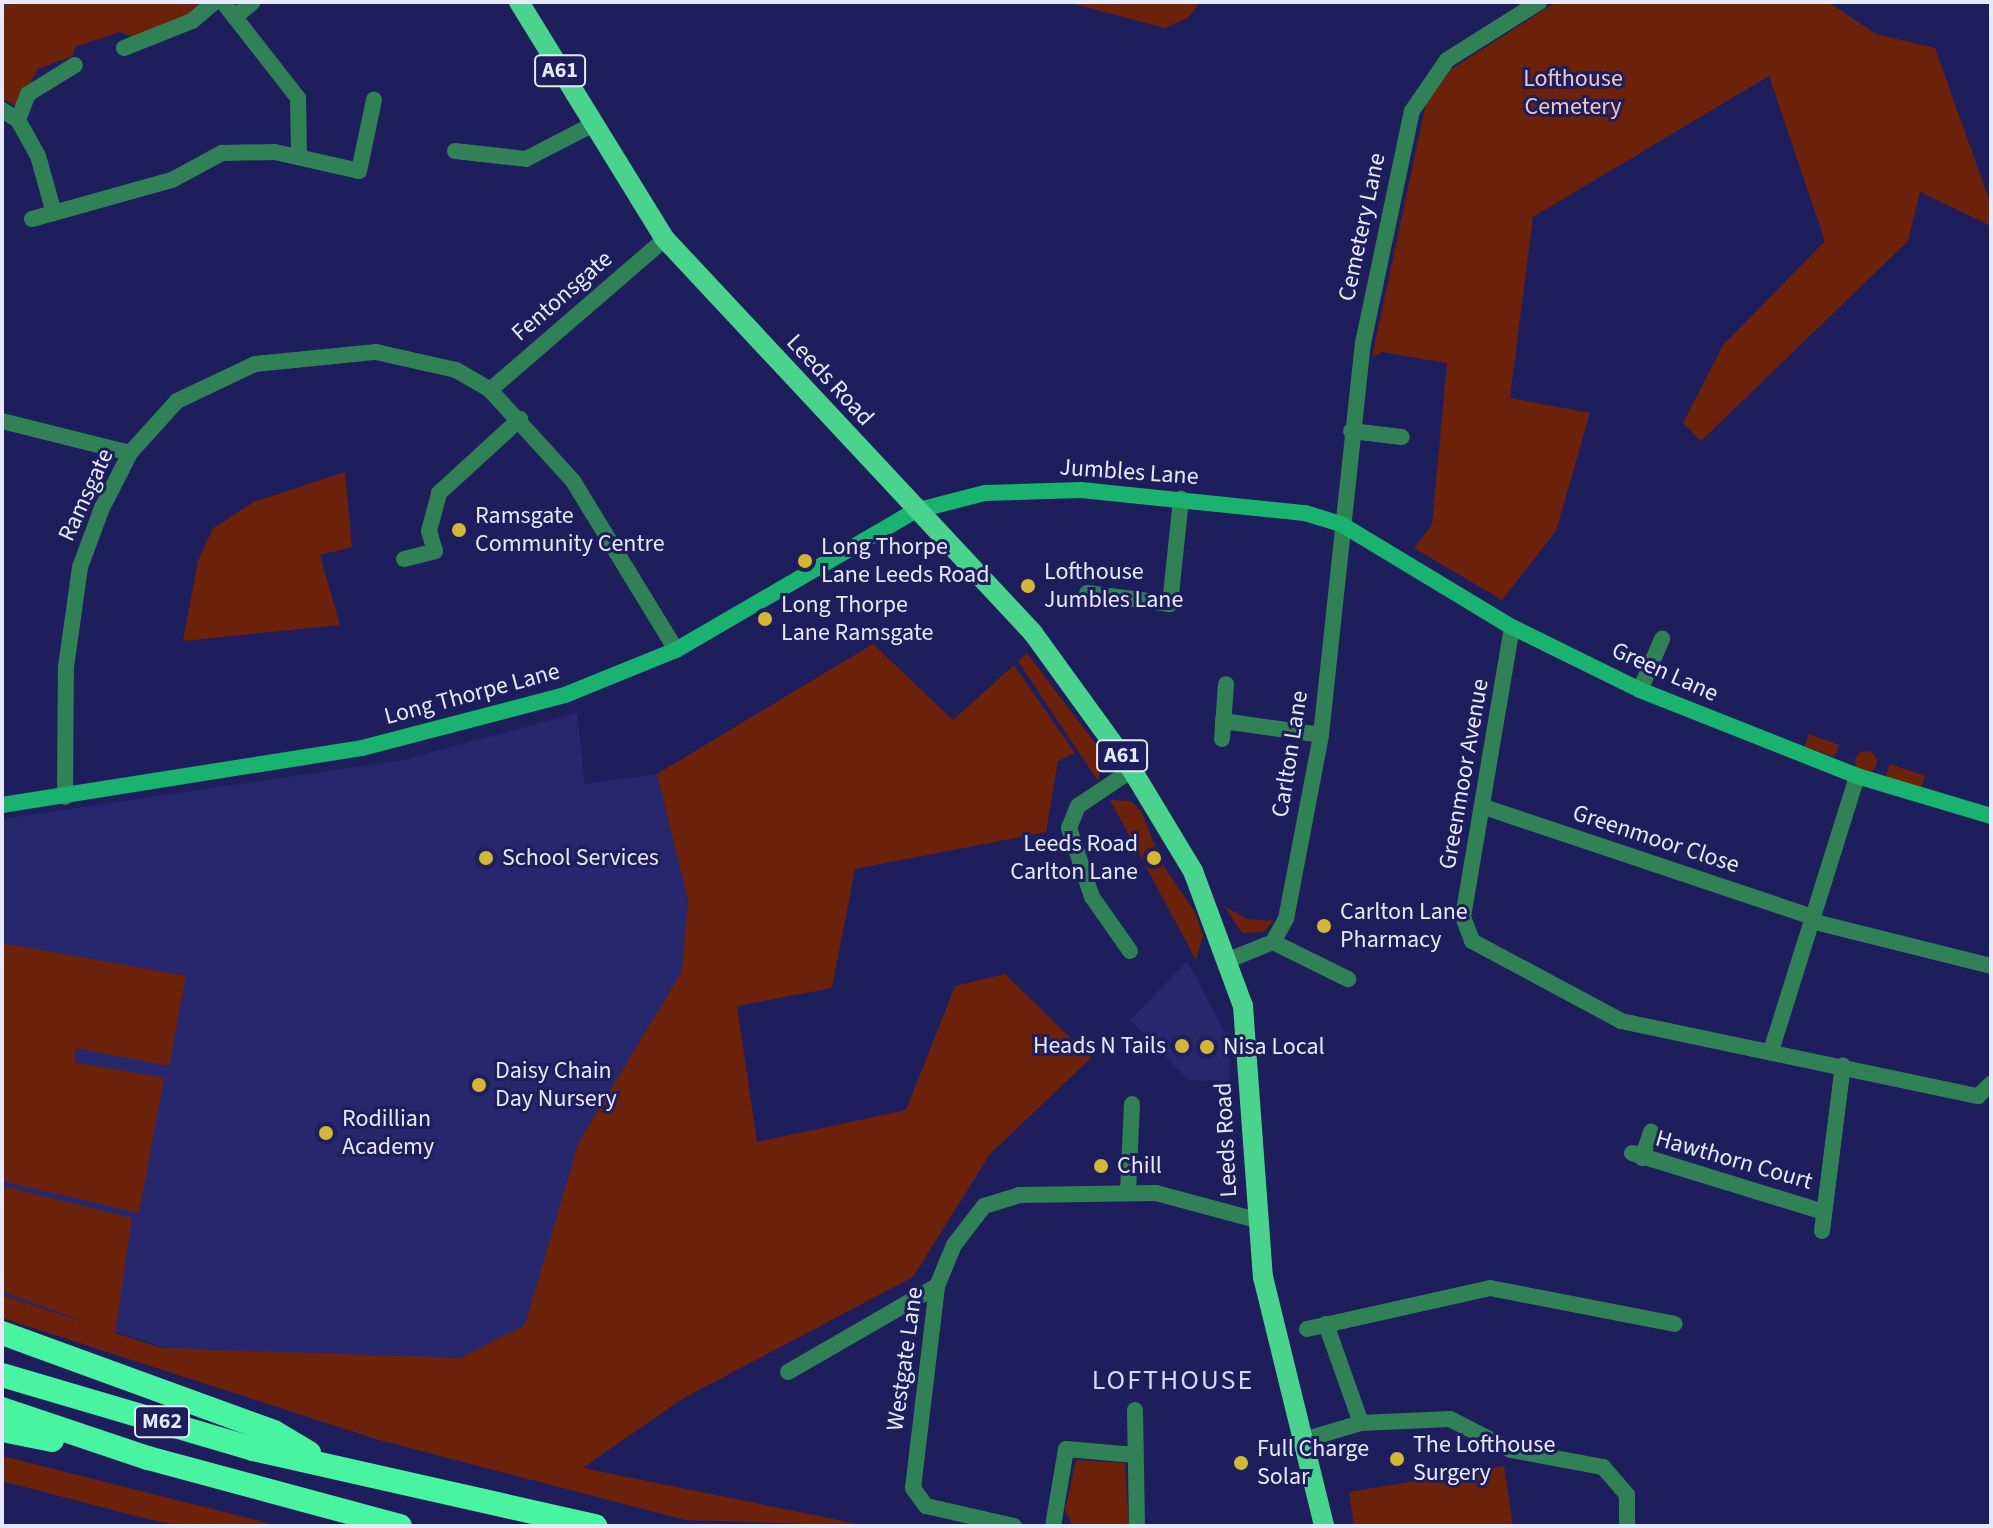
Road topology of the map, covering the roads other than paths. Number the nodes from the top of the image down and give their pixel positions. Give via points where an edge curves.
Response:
1 (215, 2) edge
2 (223, 2) edge
3 (253, 2) edge
4 (519, 2) edge
5 (1539, 2) edge
6 (235, 17) junction
7 (124, 48) dead end
8 (75, 65) dead end
9 (374, 100) dead end
10 (2, 110) edge
11 (18, 120) junction
12 (590, 126) junction
13 (455, 151) dead end
14 (299, 156) junction
15 (54, 213) junction
16 (32, 219) dead end
17 (665, 239) junction
18 (490, 390) junction
19 (520, 419) junction
20 (2, 421) edge
21 (1351, 431) junction
22 (1402, 437) dead end
23 (130, 453) junction
24 (1181, 499) junction
25 (915, 511) junction
26 (1341, 524) junction
27 (404, 559) dead end
28 (1087, 593) dead end
29 (1512, 627) junction
30 (1662, 639) dead end
31 (676, 650) junction
32 (1226, 684) dead end
33 (1640, 690) junction
34 (1223, 721) junction
35 (1321, 735) junction
36 (1222, 739) dead end
37 (1132, 770) junction
38 (1857, 776) junction
39 (65, 797) junction
40 (2, 805) edge
41 (1484, 807) junction
42 (1991, 816) edge
43 (1812, 919) junction
44 (1273, 942) junction
45 (1130, 951) dead end
46 (1231, 959) junction
47 (1991, 966) edge
48 (1348, 979) dead end
49 (1771, 1051) junction
50 (1843, 1065) junction
51 (1991, 1084) edge
52 (1132, 1104) dead end
53 (1651, 1132) dead end
54 (1128, 1192) junction
55 (1824, 1212) junction
56 (1256, 1220) junction
57 (1822, 1231) dead end
58 (937, 1286) junction
59 (1651, 1319) junction
60 (1326, 1324) junction
61 (1675, 1324) dead end
62 (1307, 1329) dead end
63 (2, 1333) edge
64 (1649, 1336) dead end
65 (788, 1372) dead end
66 (2, 1375) edge
67 (2, 1409) edge
68 (1135, 1410) dead end
69 (1361, 1423) junction
70 (2, 1430) edge
71 (1300, 1441) junction
72 (1136, 1455) junction
73 (148, 1458) junction
74 (324, 1462) junction
75 (400, 1526) edge
76 (595, 1526) edge
77 (1014, 1526) edge
78 (1053, 1526) edge
79 (1137, 1526) edge
80 (1324, 1526) edge
81 (1627, 1526) edge

1 - 7 street via 192,21
2 - 6 street
3 - 6 street
4 - 12 main road, Leeds Road / A61
5 - 21 street, Cemetery Lane via 1447,60 1412,111
6 - 14 street via 298,98
8 - 11 street via 28,94
9 - 14 street via 359,171
10 - 11 street
11 - 15 street
12 - 13 street via 526,159
12 - 17 main road, Leeds Road / A61
14 - 15 street via 222,153 172,180
15 - 16 street
17 - 18 street, Fentonsgate
17 - 25 main road, Leeds Road / A61
18 - 19 street, Ramsgate
18 - 23 street, Ramsgate via 419,358 295,355 213,379 177,401
19 - 27 street via 439,493 429,531 435,551
19 - 31 street, Ramsgate via 573,481
20 - 23 street
21 - 22 street
21 - 26 street, Cemetery Lane
23 - 39 street, Ramsgate via 80,567 66,667
24 - 25 main road, Jumbles Lane via 1012,491
24 - 26 main road, Jumbles Lane
24 - 28 street via 1170,604
25 - 31 main road, Long Thorpe Lane
25 - 37 main road, Leeds Road / A61 via 1033,633
26 - 29 main road, Green Lane
26 - 35 street, Carlton Lane
29 - 33 main road, Green Lane
29 - 41 street, Greenmoor Avenue
30 - 33 street
31 - 39 main road, Long Thorpe Lane via 565,695 362,748
32 - 34 street
33 - 38 main road, Green Lane
34 - 35 street
34 - 36 street
35 - 44 street, Carlton Lane via 1286,919
37 - 45 street via 1078,806 1069,828 1098,908
37 - 46 main road, Leeds Road / A61 via 1193,871
38 - 42 main road, Green Lane
38 - 43 street
39 - 40 main road, Long Thorpe Lane
41 - 43 street, Greenmoor Close
41 - 49 street, Greenmoor Avenue via 1463,917 1472,941 1621,1021
43 - 47 street, Greenmoor Close
43 - 49 street
44 - 46 street
44 - 48 street
46 - 56 main road, Leeds Road / A61 via 1249,1045
49 - 50 street, Greenmoor Avenue
50 - 51 street, Greenmoor Avenue via 1978,1096
50 - 55 street
52 - 54 street
53 - 55 street, Hawthorn Court via 1637,1156
54 - 56 street
54 - 58 street, Westgate Lane via 1019,1195 984,1206 954,1245
55 - 57 street
56 - 71 main road, Leeds Road / A61 via 1277,1353
58 - 65 street
58 - 77 street, Westgate Lane via 913,1483 926,1506
59 - 60 street via 1490,1288
59 - 61 street
59 - 64 street
60 - 62 street
60 - 69 street
63 - 74 highway via 274,1432
66 - 74 highway, M62 via 253,1449
67 - 73 highway, M62
68 - 72 street
69 - 71 street
69 - 81 street via 1450,1419 1511,1450 1603,1467 1627,1495
70 - 73 highway, M62
71 - 80 main road, Leeds Road / A61
72 - 78 street via 1066,1449
72 - 79 street
73 - 75 highway, M62
74 - 76 highway, M62

